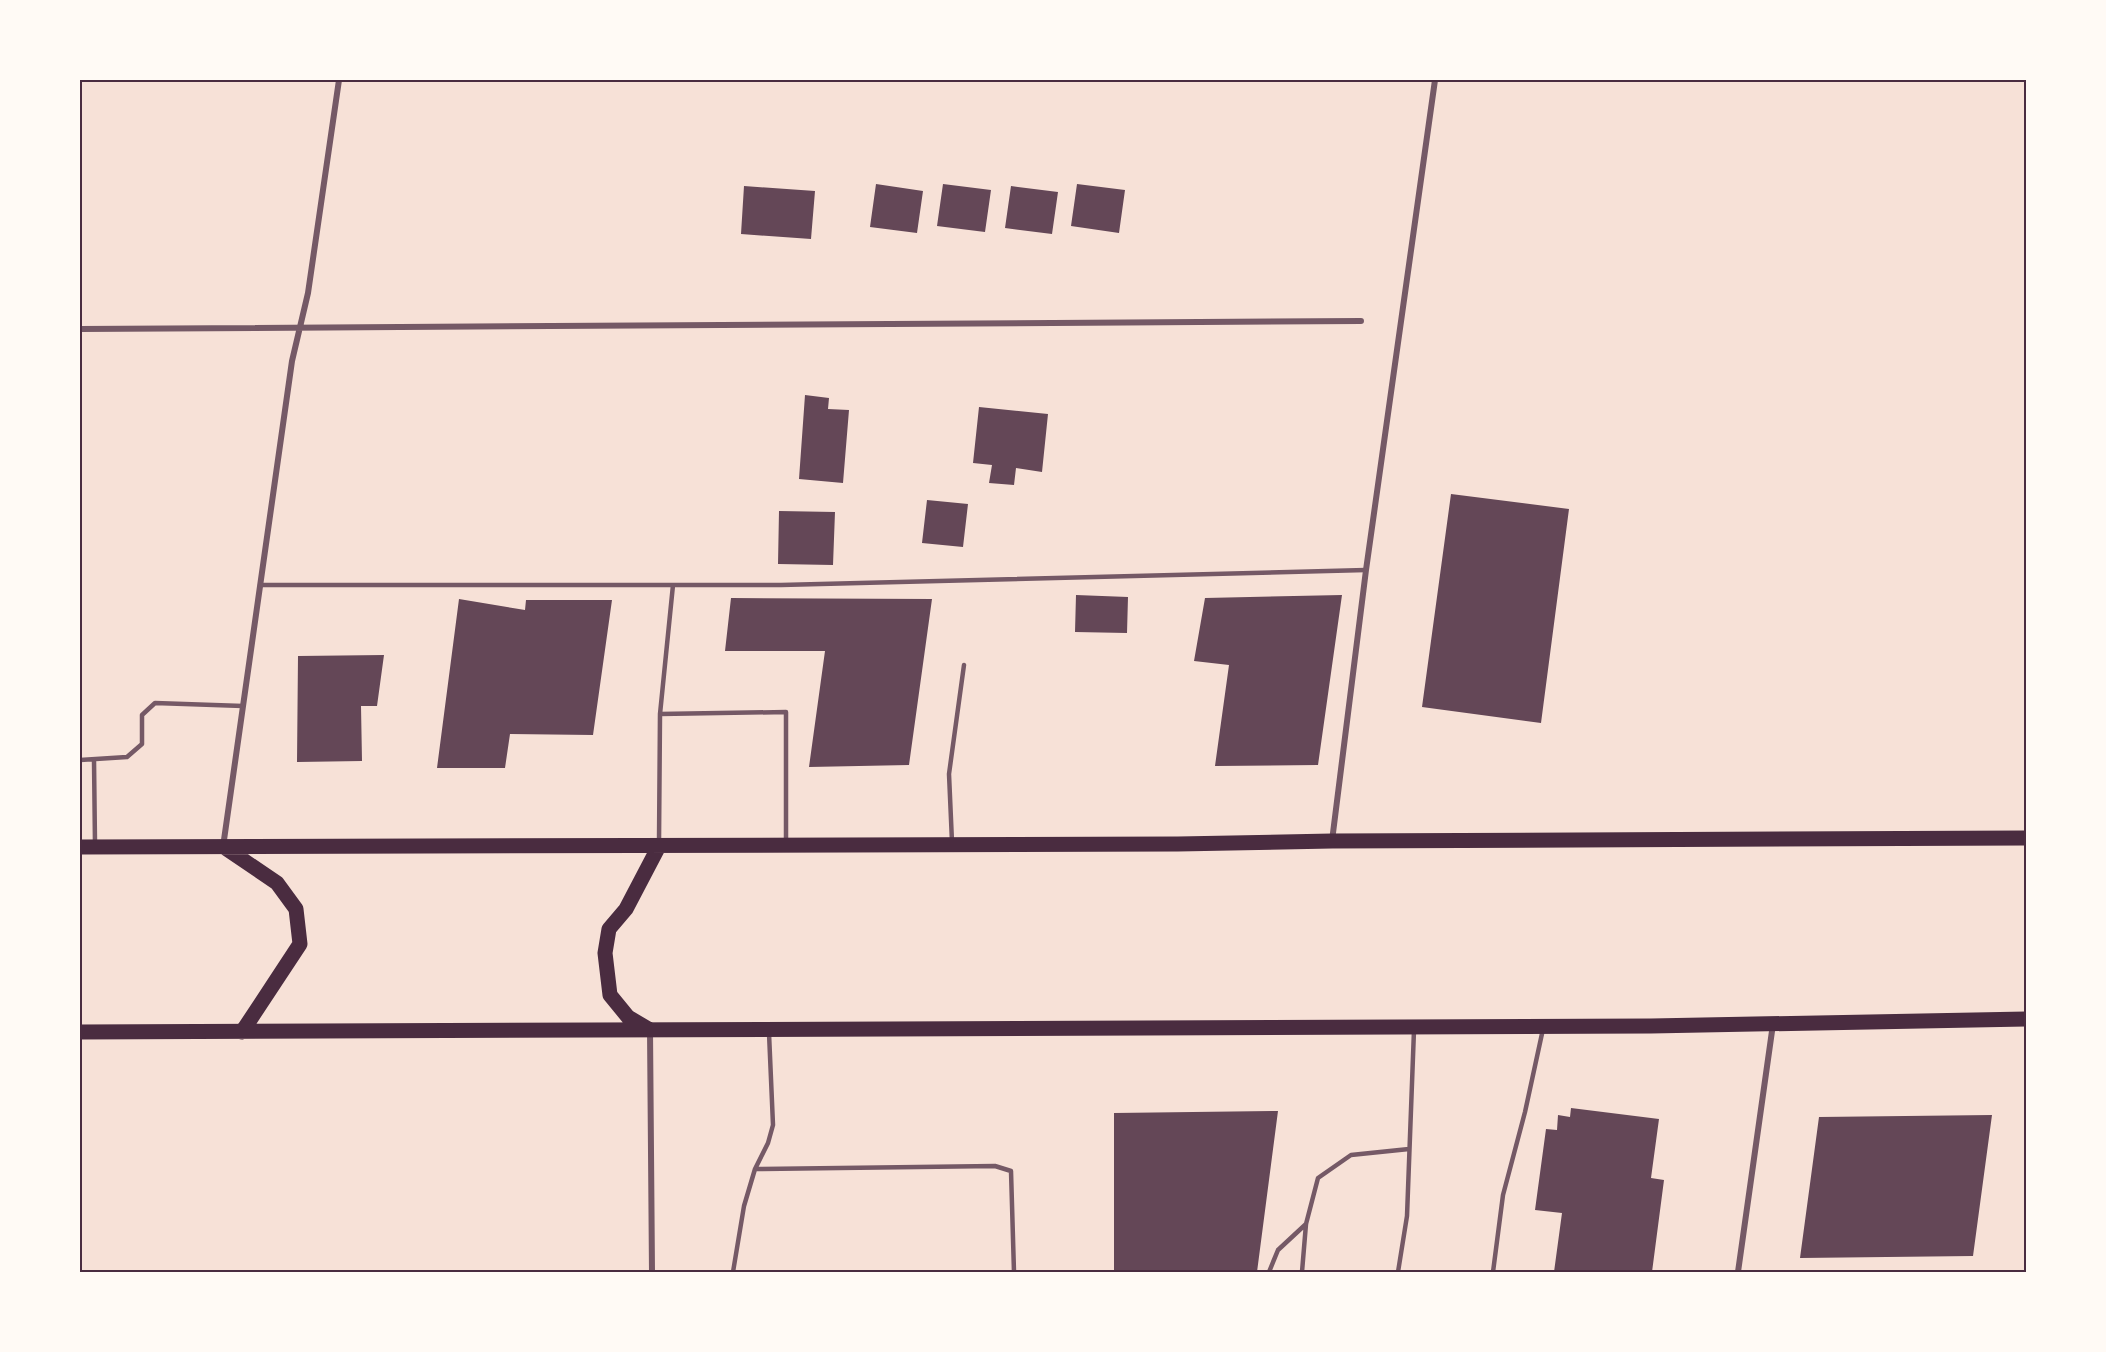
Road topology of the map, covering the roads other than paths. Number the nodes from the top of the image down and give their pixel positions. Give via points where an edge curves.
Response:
1 (339, 80) edge
2 (1435, 80) edge
3 (1361, 321) dead end
4 (300, 326) junction
5 (80, 329) edge
6 (1366, 570) junction
7 (260, 585) junction
8 (673, 585) junction
9 (964, 665) dead end
10 (243, 706) junction
11 (660, 714) junction
12 (80, 760) edge
13 (94, 760) junction
14 (2026, 838) edge
15 (1332, 841) junction
16 (786, 845) junction
17 (952, 845) junction
18 (658, 846) junction
19 (87, 847) edge
20 (223, 847) junction
21 (2026, 1019) edge
22 (1773, 1024) junction
23 (1414, 1027) junction
24 (1543, 1027) junction
25 (650, 1030) junction
26 (769, 1030) junction
27 (80, 1032) edge
28 (242, 1032) junction
29 (1409, 1149) junction
30 (755, 1169) junction
31 (1306, 1224) junction
32 (652, 1272) edge
33 (733, 1272) edge
34 (1014, 1272) edge
35 (1269, 1272) edge
36 (1302, 1272) edge
37 (1398, 1272) edge
38 (1493, 1272) edge
39 (1738, 1272) edge

1 - 4 street
2 - 6 street
3 - 4 street
4 - 5 street
4 - 7 street
6 - 8 lane
6 - 15 street
7 - 8 lane
7 - 10 street
8 - 11 lane
9 - 17 lane via 949,774
10 - 13 lane via 155,703 142,715 142,744 127,758
10 - 20 street
11 - 16 lane via 786,712
11 - 18 lane
12 - 13 lane
13 - 19 lane
14 - 15 main road
15 - 17 main road
16 - 17 main road
16 - 18 main road
18 - 20 main road
18 - 25 main road via 626,909 609,929 605,953 610,995 628,1017
19 - 20 main road
20 - 28 main road via 277,883 296,909 300,944
21 - 22 main road
22 - 24 main road
22 - 39 street
23 - 24 main road
23 - 26 main road
23 - 29 lane
24 - 38 lane via 1503,1195
25 - 26 main road
25 - 28 main road
25 - 32 street
26 - 30 lane via 773,1125
27 - 28 main road
29 - 31 lane via 1351,1155 1318,1178
29 - 37 lane via 1407,1216
30 - 33 lane via 744,1206
30 - 34 lane via 995,1166 1011,1171
31 - 35 lane via 1278,1250
31 - 36 lane

